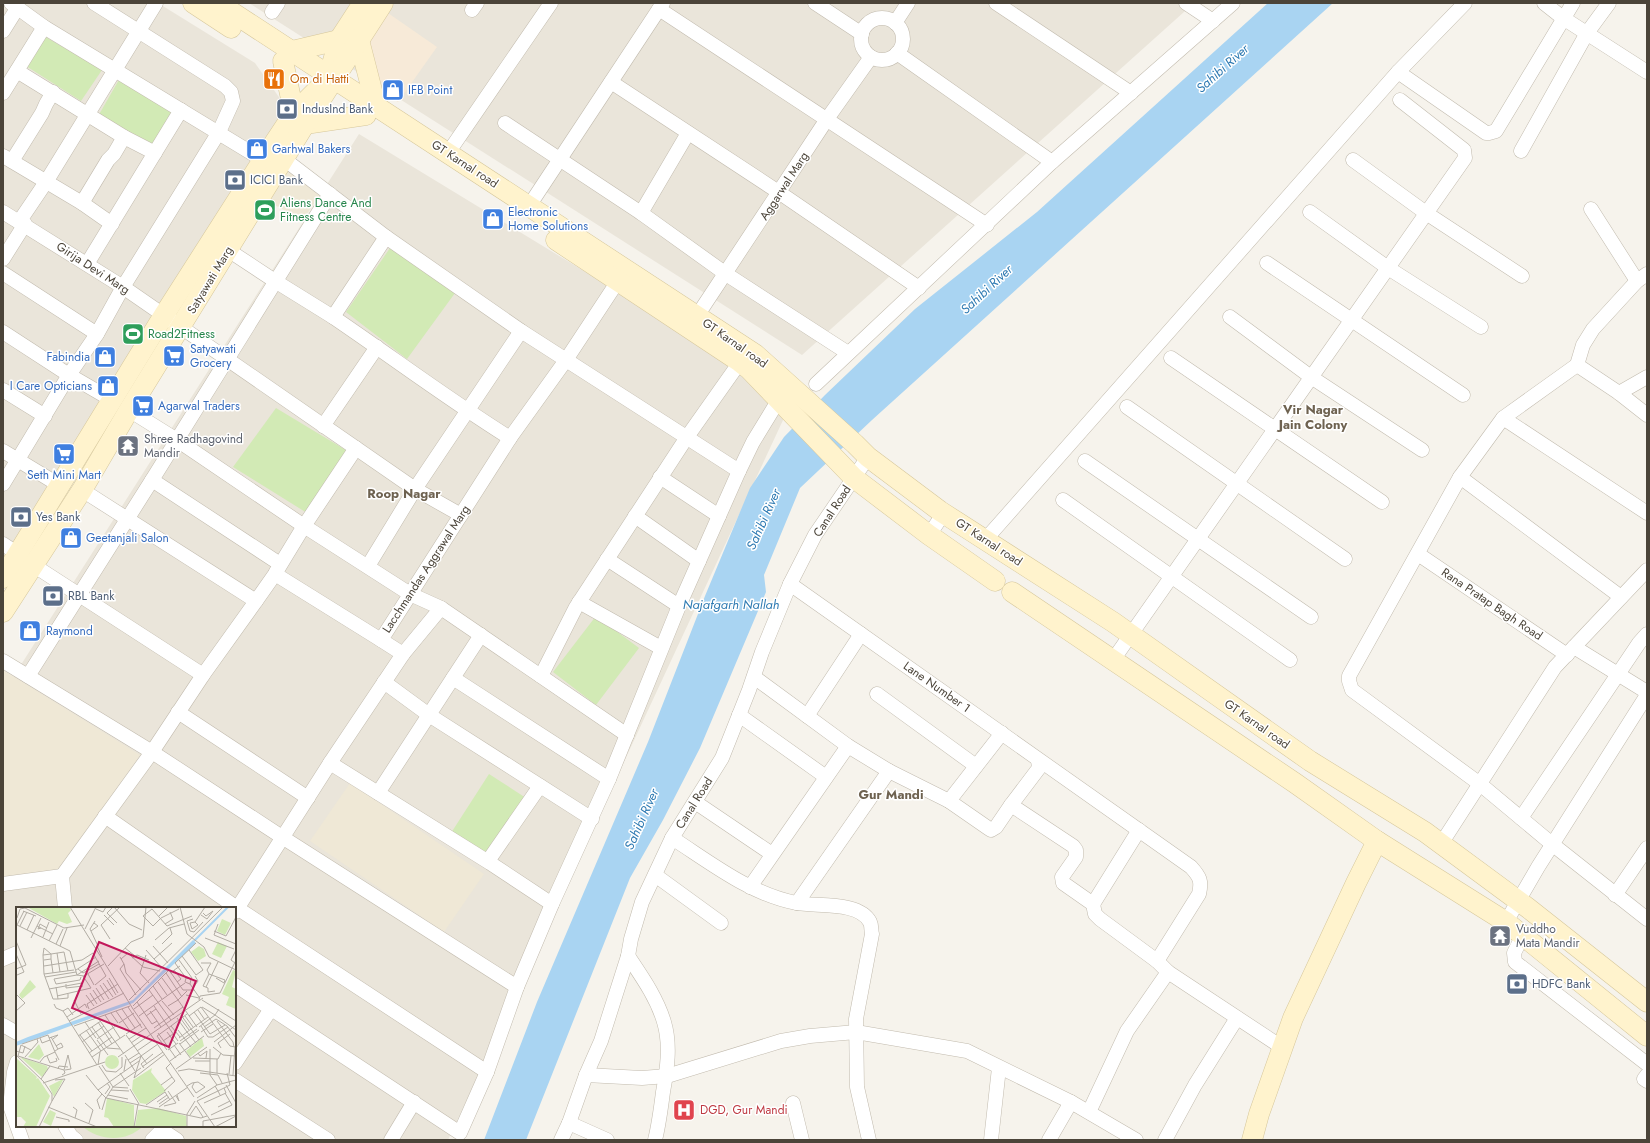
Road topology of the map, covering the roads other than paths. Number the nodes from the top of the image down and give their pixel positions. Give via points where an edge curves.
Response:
1 (94, 3) edge
2 (156, 3) edge
3 (193, 3) edge
4 (218, 3) edge
5 (363, 3) edge
6 (383, 3) edge
7 (551, 3) edge
8 (815, 3) edge
9 (908, 3) edge
10 (996, 3) edge
11 (1186, 3) edge
12 (1233, 3) edge
13 (1465, 3) edge
14 (1544, 3) edge
15 (1573, 3) edge
16 (1609, 3) edge
17 (15, 5) edge
18 (661, 6) edge
19 (1563, 18) junction
20 (1213, 21) junction
21 (895, 23) junction
22 (44, 27) junction
23 (138, 30) junction
24 (3, 31) edge
25 (1587, 33) junction
26 (862, 34) junction
27 (349, 40) junction
28 (897, 54) junction
29 (287, 56) junction
30 (871, 57) junction
31 (114, 69) junction
32 (17, 71) junction
33 (1398, 72) junction
34 (1647, 72) edge
35 (328, 82) junction
36 (611, 82) junction
37 (53, 92) junction
38 (3, 93) edge
39 (1131, 93) junction
40 (1400, 100) dead end
41 (181, 110) junction
42 (371, 110) junction
43 (86, 114) junction
44 (299, 118) junction
45 (827, 119) junction
46 (505, 123) dead end
47 (219, 132) junction
48 (688, 133) junction
49 (124, 137) junction
50 (1521, 151) dead end
51 (448, 152) junction
52 (155, 153) junction
53 (8, 159) edge
54 (560, 159) junction
55 (263, 160) junction
56 (284, 160) junction
57 (1353, 160) dead end
58 (1052, 162) junction
59 (46, 182) junction
60 (780, 193) junction
61 (330, 194) junction
62 (82, 203) junction
63 (529, 206) junction
64 (1591, 209) dead end
65 (3, 212) edge
66 (1310, 212) dead end
67 (641, 213) junction
68 (1426, 213) junction
69 (22, 223) junction
70 (112, 224) junction
71 (987, 225) junction
72 (386, 237) junction
73 (228, 250) junction
74 (3, 259) edge
75 (1267, 263) dead end
76 (87, 264) junction
77 (1388, 268) junction
78 (3, 273) edge
79 (726, 274) junction
80 (1522, 276) dead end
81 (1642, 277) edge
82 (275, 281) junction
83 (618, 281) junction
84 (123, 287) junction
85 (919, 288) junction
86 (164, 315) junction
87 (697, 316) junction
88 (333, 317) junction
89 (1230, 317) dead end
90 (1351, 320) junction
91 (1481, 327) dead end
92 (181, 328) junction
93 (521, 331) junction
94 (97, 334) junction
95 (4, 336) edge
96 (377, 347) junction
97 (848, 353) junction
98 (1171, 358) dead end
99 (226, 359) junction
100 (566, 360) junction
101 (740, 362) junction
102 (1577, 365) junction
103 (69, 375) junction
104 (1312, 377) junction
105 (1647, 377) edge
106 (3, 390) edge
107 (809, 390) junction
108 (1619, 393) junction
109 (1463, 395) dead end
110 (112, 400) junction
111 (782, 406) junction
112 (1127, 407) dead end
113 (130, 410) junction
114 (467, 411) junction
115 (1647, 414) edge
116 (45, 416) junction
117 (1503, 418) junction
118 (323, 426) junction
119 (1275, 429) junction
120 (687, 437) junction
121 (510, 438) junction
122 (177, 440) junction
123 (356, 448) junction
124 (1422, 450) dead end
125 (3, 451) edge
126 (861, 451) junction
127 (18, 460) junction
128 (1085, 461) dead end
129 (739, 470) junction
130 (660, 477) junction
131 (1460, 477) junction
132 (854, 478) junction
133 (152, 480) junction
134 (3, 484) edge
135 (1236, 484) junction
136 (59, 485) junction
137 (415, 489) junction
138 (82, 490) junction
139 (1063, 500) dead end
140 (1382, 502) dead end
141 (944, 513) junction
142 (1647, 513) edge
143 (461, 515) junction
144 (635, 516) junction
145 (719, 516) junction
146 (126, 519) junction
147 (304, 526) junction
148 (928, 536) junction
149 (1198, 538) junction
150 (985, 540) junction
151 (18, 554) edge
152 (1418, 554) junction
153 (607, 559) junction
154 (1346, 560) dead end
155 (699, 561) junction
156 (368, 566) junction
157 (278, 569) junction
158 (1647, 570) edge
159 (1171, 576) junction
160 (3, 578) edge
161 (995, 581) dead end
162 (790, 584) junction
163 (1012, 592) dead end
164 (410, 594) junction
165 (79, 596) junction
166 (1621, 597) junction
167 (256, 601) junction
168 (579, 602) junction
169 (680, 606) junction
170 (441, 608) junction
171 (3, 612) edge
172 (1311, 617) dead end
173 (861, 634) junction
174 (1131, 634) junction
175 (1647, 634) edge
176 (481, 635) junction
177 (381, 640) junction
178 (661, 648) junction
179 (1570, 651) junction
180 (403, 654) junction
181 (1112, 660) junction
182 (1290, 660) dead end
183 (3, 661) edge
184 (203, 674) junction
185 (1618, 674) junction
186 (28, 676) junction
187 (541, 676) junction
188 (754, 677) junction
189 (453, 678) junction
190 (384, 682) junction
191 (1647, 692) edge
192 (877, 694) dead end
193 (1647, 695) edge
194 (178, 712) junction
195 (429, 715) junction
196 (739, 716) junction
197 (806, 716) junction
198 (1002, 734) junction
199 (627, 735) junction
200 (848, 746) junction
201 (152, 752) junction
202 (1038, 760) junction
203 (330, 763) junction
204 (976, 766) junction
205 (889, 771) junction
206 (826, 777) junction
207 (609, 779) junction
208 (1480, 784) junction
209 (540, 786) junction
210 (378, 793) junction
211 (308, 798) junction
212 (949, 801) junction
213 (695, 802) junction
214 (1011, 805) junction
215 (105, 816) junction
216 (1520, 818) junction
217 (592, 819) junction
218 (1139, 830) junction
219 (282, 837) junction
220 (672, 838) junction
221 (1377, 841) junction
222 (1441, 844) junction
223 (1552, 844) junction
224 (1647, 848) edge
225 (772, 854) junction
226 (488, 861) junction
227 (655, 875) junction
228 (62, 876) junction
229 (3, 884) edge
230 (750, 887) junction
231 (1615, 895) junction
232 (1519, 901) junction
233 (797, 903) junction
234 (552, 904) junction
235 (1093, 904) junction
236 (65, 907) edge
237 (232, 907) edge
238 (236, 910) edge
239 (1647, 919) edge
240 (1506, 922) junction
241 (721, 923) dead end
242 (1523, 935) junction
243 (16, 953) edge
244 (628, 956) junction
245 (3, 959) edge
246 (1157, 961) junction
247 (1168, 972) junction
248 (236, 986) edge
249 (517, 987) junction
250 (1647, 1002) edge
251 (271, 1009) junction
252 (1237, 1018) junction
253 (3, 1025) edge
254 (856, 1032) junction
255 (16, 1033) edge
256 (1647, 1036) edge
257 (1283, 1048) junction
258 (236, 1062) edge
259 (1647, 1064) edge
260 (16, 1065) edge
261 (999, 1068) junction
262 (487, 1072) junction
263 (586, 1075) junction
264 (1647, 1075) edge
265 (667, 1076) junction
266 (236, 1081) edge
267 (1647, 1081) edge
268 (414, 1102) junction
269 (1071, 1102) junction
270 (793, 1103) dead end
271 (1089, 1112) junction
272 (16, 1123) edge
273 (569, 1124) junction
274 (17, 1127) edge
275 (66, 1127) edge
276 (159, 1132) edge
277 (459, 1136) edge
278 (22, 1140) edge
279 (76, 1140) edge
280 (177, 1140) edge
281 (328, 1140) edge
282 (391, 1140) edge
283 (561, 1140) edge
284 (607, 1140) edge
285 (655, 1140) edge
286 (802, 1140) edge
287 (869, 1140) edge
288 (991, 1140) edge
289 (1049, 1140) edge
290 (1136, 1140) edge
291 (1165, 1140) edge
292 (1252, 1140) edge

1 - 23 street
2 - 23 street
3 - 29 main road
4 - 29 main road
5 - 27 main road
6 - 27 main road
7 - 51 street
8 - 26 street
9 - 21 street
10 - 39 street
11 - 20 street
12 - 20 street
13 - 33 street
14 - 19 street
15 - 19 street
16 - 25 street
17 - 22 street
17 - 24 street
18 - 36 street
18 - 45 street
19 - 25 street
19 - 33 street via 1496,131 1486,133
20 - 39 street
21 - 26 street via 880,18 865,27
21 - 28 street via 903,38
22 - 31 street
22 - 32 street
23 - 31 street
23 - 47 street via 228,88 232,101
25 - 34 street
25 - 50 street
26 - 30 street via 862,44
27 - 29 main road
27 - 35 main road, Satyawati Marg
27 - 42 main road
28 - 30 street via 885,60
28 - 58 street
29 - 35 main road, GT Karnal road
29 - 44 main road
30 - 45 street, Aggarwal Marg
31 - 41 street
31 - 43 street
32 - 37 street
32 - 38 street
33 - 150 street
35 - 42 main road, GT Karnal road
35 - 44 main road, Satyawati Marg
36 - 48 street
36 - 54 street
37 - 43 street
37 - 53 street via 42,113
39 - 58 street
40 - 68 street via 1465,153 1465,158
41 - 47 street
41 - 52 street
42 - 44 main road
42 - 51 main road, GT Karnal road
42 - 83 main road, GT Karnal road via 466,180
43 - 49 street
43 - 59 street
44 - 55 main road, Satyawati Marg
44 - 56 main road, Satyawati Marg
45 - 60 street, Aggarwal Marg
45 - 71 street
46 - 54 street
47 - 55 street
47 - 84 street
48 - 60 street
48 - 67 street
49 - 52 street
49 - 62 street
51 - 63 main road, GT Karnal road
52 - 70 street
53 - 59 street
54 - 63 street
54 - 67 street
55 - 86 main road, Satyawati Marg
56 - 61 street
56 - 73 main road, Satyawati Marg
57 - 68 street
58 - 71 street
59 - 62 street
59 - 69 street
60 - 79 street, Aggarwal Marg
60 - 85 street
61 - 72 street
61 - 82 street
62 - 70 street
63 - 87 main road, GT Karnal road
64 - 81 street
65 - 69 street, Girija Devi Marg
66 - 77 street
67 - 79 street
68 - 77 street
68 - 80 street
69 - 74 street
69 - 76 street, Girija Devi Marg
70 - 76 street
71 - 85 street
72 - 88 street
72 - 93 street
73 - 82 street
73 - 92 main road, Satyawati Marg
75 - 90 street
76 - 84 street, Girija Devi Marg
77 - 90 street
77 - 91 street
78 - 94 street
79 - 87 street, Aggarwal Marg
79 - 97 street
81 - 102 street via 1587,337
82 - 88 street
82 - 99 street
83 - 100 street, Lacchmandas Aggrawal Marg
83 - 101 main road, GT Karnal road
84 - 86 street, Girija Devi Marg
84 - 94 street
85 - 97 street
86 - 92 street, Girija Devi Marg
86 - 110 main road, Satyawati Marg
87 - 107 main road, GT Karnal road
88 - 96 street
89 - 104 street
90 - 104 street
90 - 109 street
92 - 99 street, Girija Devi Marg
92 - 113 main road, Satyawati Marg
93 - 100 street
93 - 114 street
94 - 103 street
95 - 103 street
96 - 114 street
96 - 118 street
97 - 107 street
98 - 119 street
99 - 118 street, Girija Devi Marg
99 - 122 street
100 - 120 street
100 - 121 street, Lacchmandas Aggrawal Marg
101 - 111 main road, GT Karnal road
101 - 120 street
102 - 108 street
102 - 117 street
103 - 110 street
103 - 116 street
104 - 119 street
104 - 124 street
105 - 108 street
106 - 116 street
107 - 126 main road, GT Karnal road
108 - 115 street
110 - 136 main road, Satyawati Marg
111 - 129 street via 753,442
111 - 132 main road, GT Karnal road
112 - 135 street
113 - 122 street
113 - 138 main road, Satyawati Marg
114 - 121 street
114 - 137 street
116 - 127 street
117 - 131 street
117 - 142 street
118 - 123 street, Girija Devi Marg
119 - 135 street
119 - 140 street
120 - 129 street
120 - 130 street
121 - 143 street, Lacchmandas Aggrawal Marg
122 - 133 street
122 - 147 street
123 - 137 street, Girija Devi Marg
123 - 147 street
125 - 127 street
126 - 132 street, Canal Road
126 - 141 main road, GT Karnal road
127 - 134 street
127 - 136 street
128 - 149 street
129 - 145 street
130 - 144 street
130 - 145 street
131 - 152 street
131 - 166 street
132 - 148 main road, GT Karnal road
132 - 162 street, Canal Road via 815,535
133 - 146 street
133 - 157 street
135 - 149 street
135 - 154 street
136 - 151 main road, Satyawati Marg
137 - 143 street, Girija Devi Marg
137 - 156 street
138 - 146 street
138 - 151 main road, Satyawati Marg
139 - 159 street
141 - 148 street
141 - 150 main road, GT Karnal road
143 - 164 street, Lacchmandas Aggrawal Marg
144 - 153 street
144 - 155 street
145 - 155 street
146 - 165 street
146 - 167 street
147 - 156 street
147 - 157 street
148 - 161 main road, GT Karnal road
149 - 159 street
149 - 172 street
150 - 174 main road, GT Karnal road
151 - 160 main road, Satyawati Marg
151 - 165 street
151 - 171 main road, Satyawati Marg
152 - 179 street, Rana Pratap Bagh Road
152 - 208 street via 1348,681 1352,690
153 - 168 street
153 - 169 street
155 - 169 street
156 - 164 street
157 - 167 street
157 - 177 street
158 - 166 street
159 - 174 street
159 - 182 street
162 - 173 street, Lane Number 1
162 - 188 street, Canal Road
163 - 181 main road
164 - 170 street
164 - 177 street, Lacchmandas Aggrawal Marg
165 - 184 street
165 - 186 street
166 - 179 street
167 - 184 street
168 - 178 street
168 - 187 street
169 - 178 street
170 - 176 street
170 - 180 street
173 - 197 street
173 - 198 street, Lane Number 1
174 - 181 street
174 - 222 main road, GT Karnal road via 1310,760 1426,832
175 - 185 street
176 - 187 street
176 - 189 street
177 - 180 street, Lacchmandas Aggrawal Marg
178 - 199 street
179 - 185 street, Rana Pratap Bagh Road
179 - 208 street via 1555,666
180 - 190 street
181 - 221 main road
183 - 186 street
184 - 194 street
185 - 191 street, Rana Pratap Bagh Road
185 - 216 street
186 - 201 street
187 - 199 street
188 - 196 street, Canal Road
188 - 197 street
189 - 195 street
189 - 207 street
190 - 195 street
190 - 203 street
192 - 204 street
193 - 223 street
194 - 201 street
194 - 211 street
195 - 209 street
195 - 210 street
196 - 206 street
196 - 213 street, Canal Road via 722,758
197 - 200 street
198 - 202 street, Lane Number 1
198 - 204 street
199 - 207 street
200 - 205 street
200 - 206 street
201 - 215 street
201 - 219 street
202 - 214 street via 1039,768
202 - 218 street, Lane Number 1
203 - 210 street
203 - 211 street
204 - 212 street
205 - 212 street
205 - 233 street
206 - 225 street
207 - 217 street
208 - 216 street
208 - 222 street
209 - 217 street
209 - 226 street
210 - 226 street
211 - 219 street
212 - 214 street via 991,830 996,827
213 - 220 street, Canal Road
213 - 225 street
214 - 235 street via 1073,846 1076,857 1062,880 1065,885
215 - 228 street
215 - 237 street
216 - 223 street
217 - 234 street
218 - 235 street
218 - 246 street, Lane Number 1 via 1191,867 1201,884 1199,894
219 - 238 street
219 - 249 street
220 - 227 street, Canal Road
220 - 230 street
221 - 240 main road
221 - 257 main road via 1293,1018
222 - 232 main road, GT Karnal road
223 - 231 street
223 - 232 street
224 - 231 street
225 - 230 street
226 - 234 street
227 - 241 street
227 - 244 street, Canal Road via 642,902
228 - 229 street
228 - 236 street
230 - 233 street via 772,897
231 - 239 street
232 - 240 street
232 - 250 main road, GT Karnal road
233 - 254 street via 855,909 865,915 871,923 872,934 856,1019
234 - 249 street
235 - 246 street via 1095,914 1100,919
238 - 262 street
240 - 242 main road
242 - 256 main road
242 - 259 street via 1514,954 1515,962
243 - 245 street
244 - 263 street, Canal Road via 601,1041
244 - 265 street via 648,985 664,1023 668,1048
246 - 247 street
247 - 252 street
247 - 271 street via 1127,1031
248 - 251 street
249 - 262 street
251 - 258 street
251 - 268 street
252 - 257 street
252 - 291 street via 1195,1085
253 - 255 street
254 - 261 street via 967,1051
254 - 265 street via 781,1041
254 - 287 street via 857,1087
257 - 292 main road
260 - 272 street via 10,1106
261 - 269 street
261 - 288 street
262 - 277 street
263 - 265 street via 642,1078
263 - 273 street, Canal Road
264 - 267 street via 1644,1079
265 - 285 street
266 - 281 street
268 - 277 street
268 - 282 street
269 - 271 street
269 - 289 street
270 - 286 street
271 - 290 street
273 - 283 street, Canal Road
273 - 284 street
274 - 278 street
275 - 279 street
276 - 280 street

